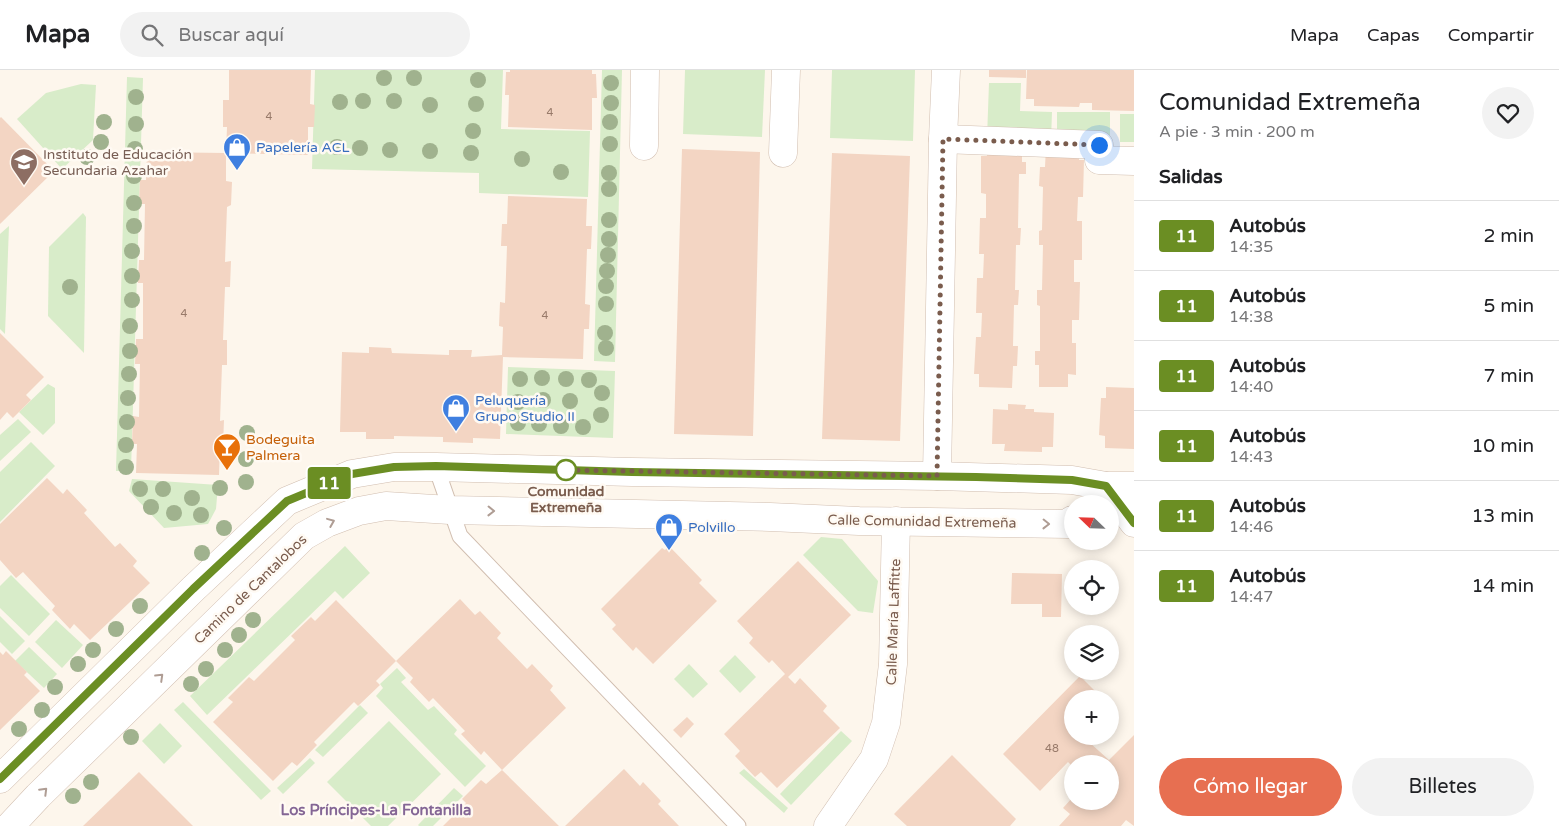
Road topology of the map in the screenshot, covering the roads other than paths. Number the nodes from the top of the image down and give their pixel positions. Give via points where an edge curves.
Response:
1 (645, 70) edge
2 (786, 70) edge
3 (946, 70) edge
4 (943, 139) junction
5 (644, 146) dead end
6 (783, 153) dead end
7 (1134, 161) edge
8 (436, 466) junction
9 (937, 476) junction
10 (1134, 486) edge
11 (1097, 495) edge
12 (450, 510) junction
13 (1119, 512) edge
14 (770, 517) joint
15 (896, 521) junction
16 (1134, 523) edge
17 (1064, 524) edge
18 (0, 779) edge
19 (833, 824) edge
20 (10, 826) edge
21 (738, 826) edge

1 - 5 street
2 - 6 street
3 - 4 street
4 - 7 street via 1099,145 1099,160
4 - 9 street
8 - 9 street
8 - 12 lane
8 - 18 street via 394,467 352,474 287,501
9 - 11 street via 1072,480
10 - 11 street
12 -> 14 street, Camino de Cantalobos
20 -> 12 street, Camino de Cantalobos via 304,536 327,523 386,506
12 - 21 lane via 460,536
13 - 16 street
14 - 15 street, Calle Comunidad Extremeña
15 -> 17 street, Calle Comunidad Extremeña
15 - 19 street, Calle María Laffitte via 894,664 886,723 874,759

